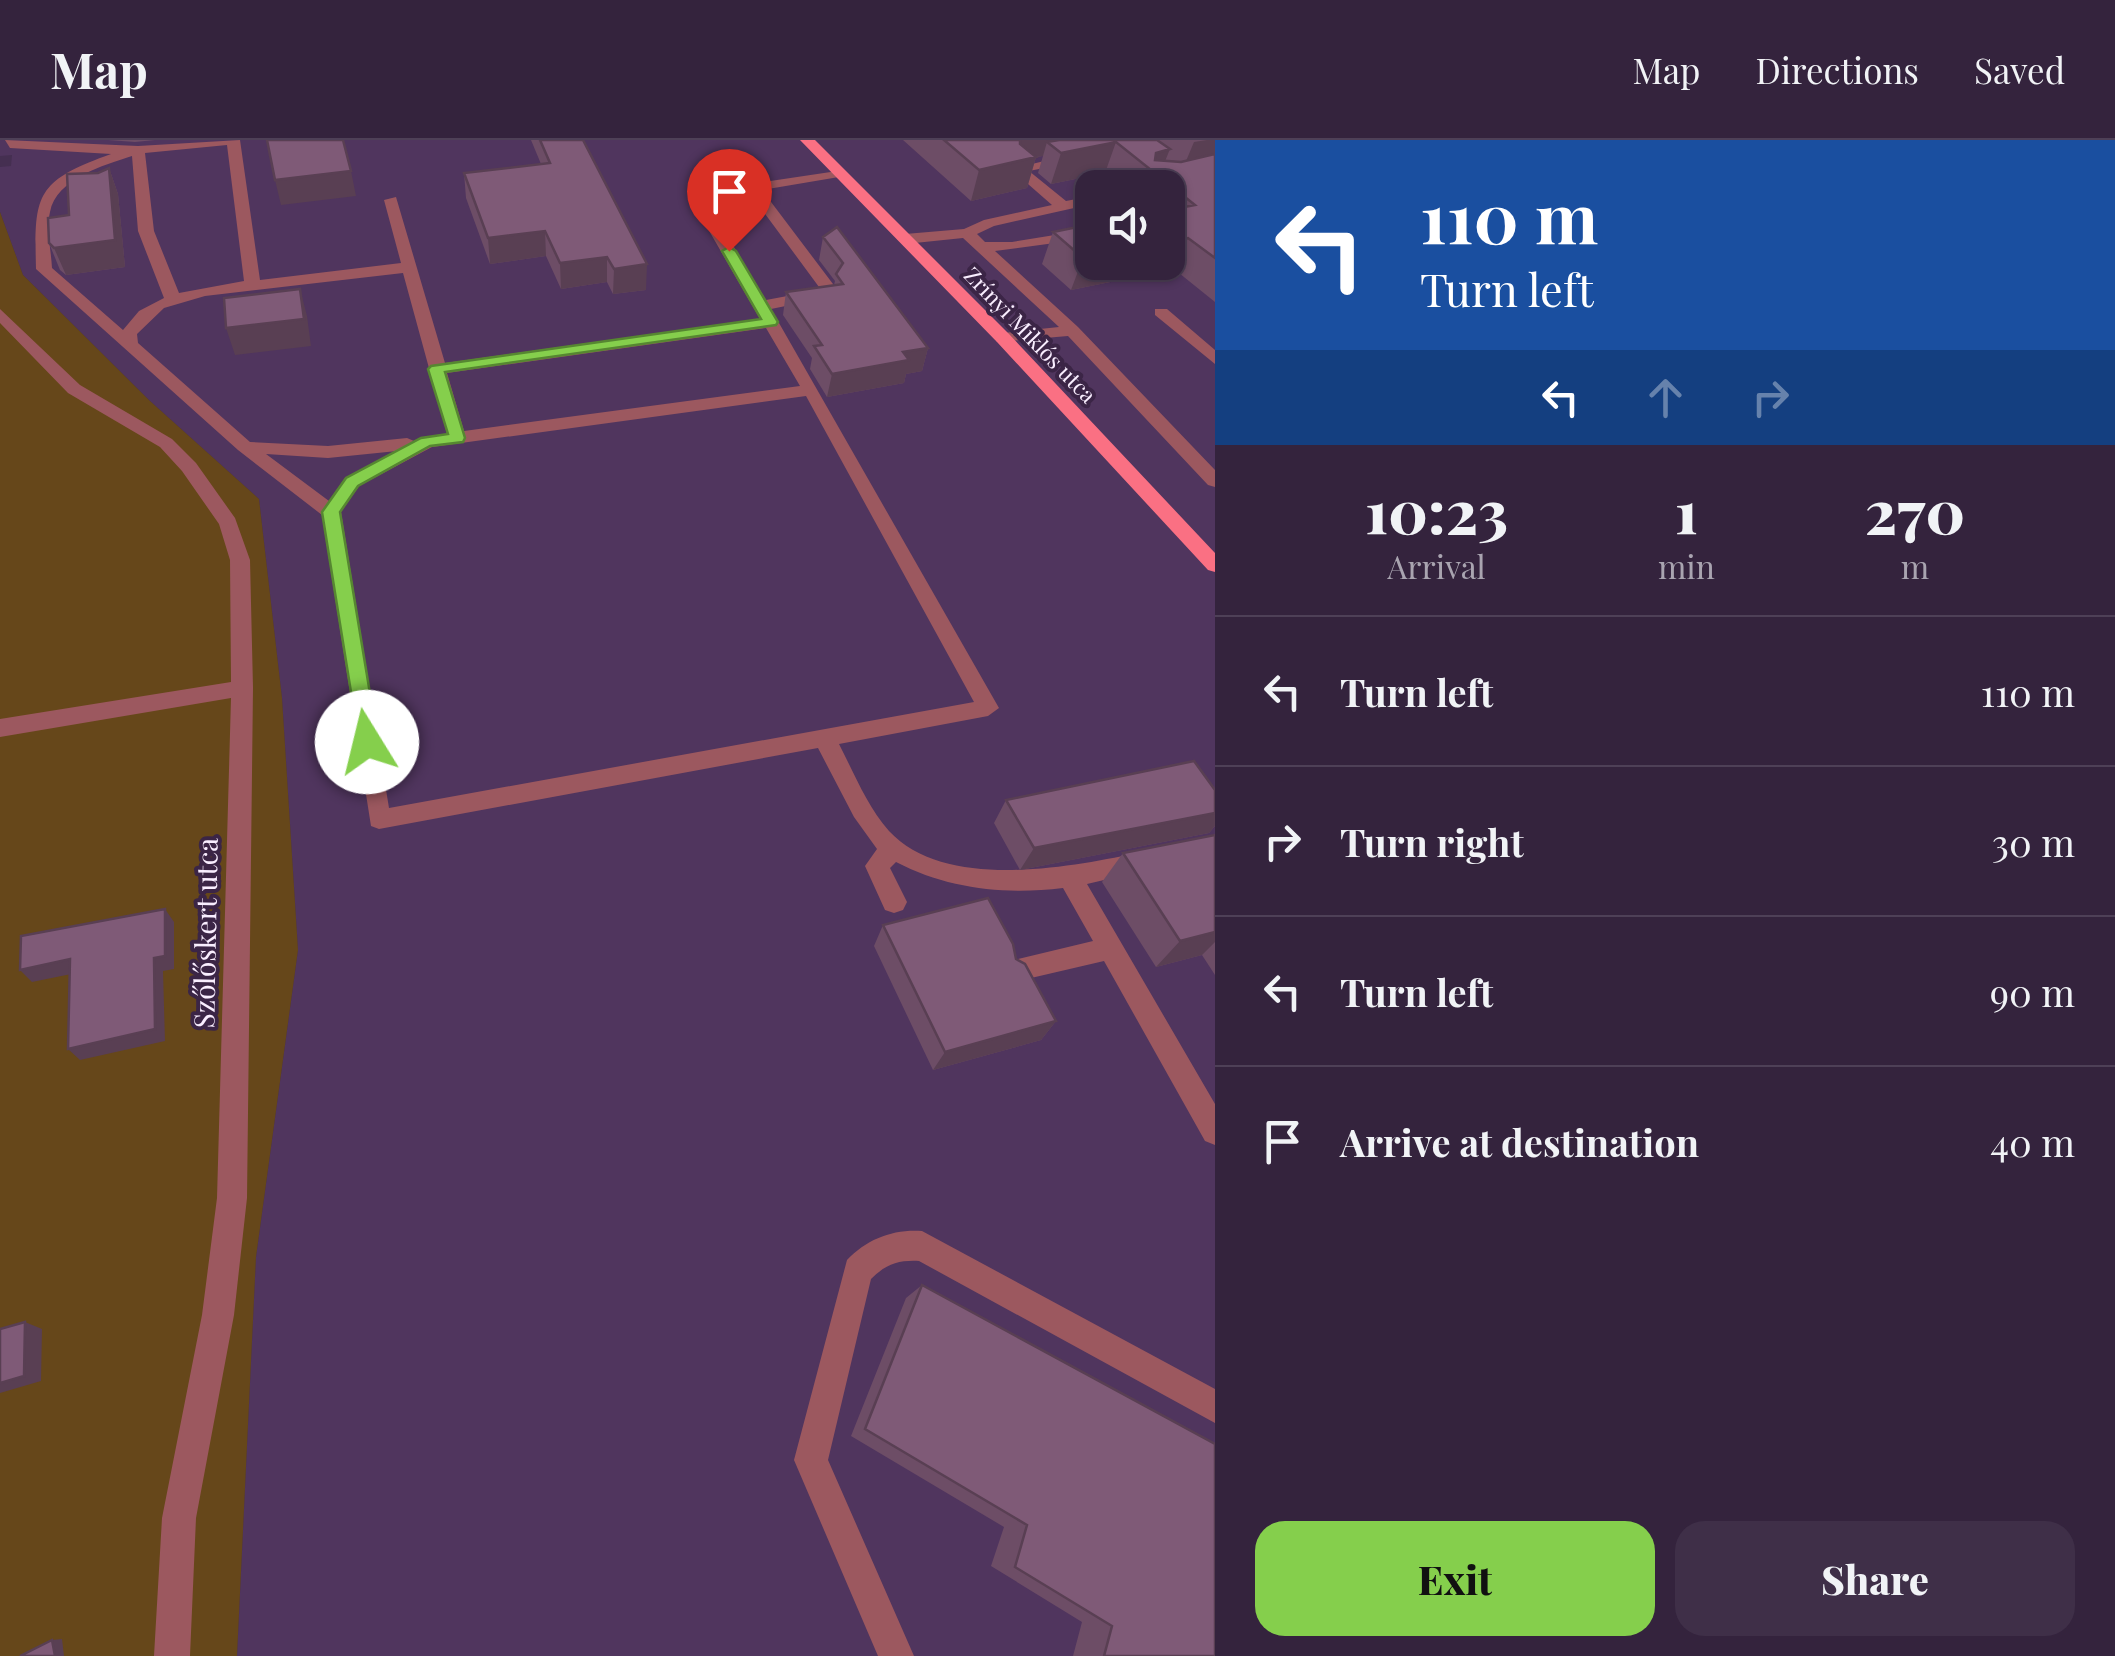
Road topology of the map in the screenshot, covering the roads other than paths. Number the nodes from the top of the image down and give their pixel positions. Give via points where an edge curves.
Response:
1 (12, 140) edge
2 (232, 140) edge
3 (807, 140) edge
4 (138, 150) junction
5 (1091, 154) edge
6 (839, 173) junction
7 (754, 188) junction
8 (391, 200) dead end
9 (1075, 204) edge
10 (1064, 206) junction
11 (1075, 236) edge
12 (905, 239) junction
13 (972, 240) junction
14 (411, 268) junction
15 (253, 286) junction
16 (172, 298) junction
17 (1161, 312) dead end
18 (0, 314) edge
19 (766, 314) junction
20 (1072, 331) junction
21 (1003, 338) junction
22 (130, 344) junction
23 (1215, 359) edge
24 (436, 369) junction
25 (811, 390) junction
26 (457, 438) junction
27 (426, 442) junction
28 (244, 446) junction
29 (328, 452) junction
30 (1215, 481) edge
31 (294, 486) junction
32 (331, 512) junction
33 (1215, 565) edge
34 (242, 688) junction
35 (0, 728) edge
36 (824, 737) junction
37 (892, 850) junction
38 (1160, 858) edge
39 (1070, 877) junction
40 (894, 902) dead end
41 (1110, 948) junction
42 (1014, 970) edge
43 (1215, 1131) edge
44 (1215, 1407) edge
45 (172, 1656) edge
46 (896, 1656) edge

1 - 4 street via 32,148
2 - 4 street
2 - 15 street
3 - 6 main road, Zrínyi Miklós utca
4 - 16 street via 146,231
4 - 22 street via 58,187 44,202 44,269
5 - 10 street via 1018,169
6 - 7 street
6 - 12 main road, Zrínyi Miklós utca
7 - 19 street via 828,288
7 - 19 street via 696,196
8 - 14 street
9 - 10 street
10 - 13 street via 989,223
11 - 13 street via 1012,247
12 - 13 street
12 - 21 main road, Zrínyi Miklós utca
13 - 20 street
14 - 15 street
14 - 24 street
15 - 16 street
16 - 22 street via 144,314 129,334
17 - 23 street
18 - 34 street, Szőlőskert utca via 74,389 166,443 208,491 240,560
19 - 24 street
19 - 25 street
20 - 21 street
20 - 30 street
21 - 33 main road, Zrínyi Miklós utca
22 - 28 street
24 - 26 street
25 - 26 street
25 - 36 street via 988,708
26 - 27 street
27 - 29 street
27 - 32 street via 352,482
28 - 29 street
28 - 31 street
29 - 31 street
31 - 32 street
32 - 36 street via 380,819
34 - 35 street
34 - 45 street, Szőlőskert utca via 232,1198 180,1518
36 - 37 street
37 - 39 street via 998,884
37 - 40 street via 877,866
38 - 39 street
39 - 41 street
41 - 42 street
41 - 43 street
44 - 46 street via 922,1246 907,1244 869,1257 858,1271 811,1460

